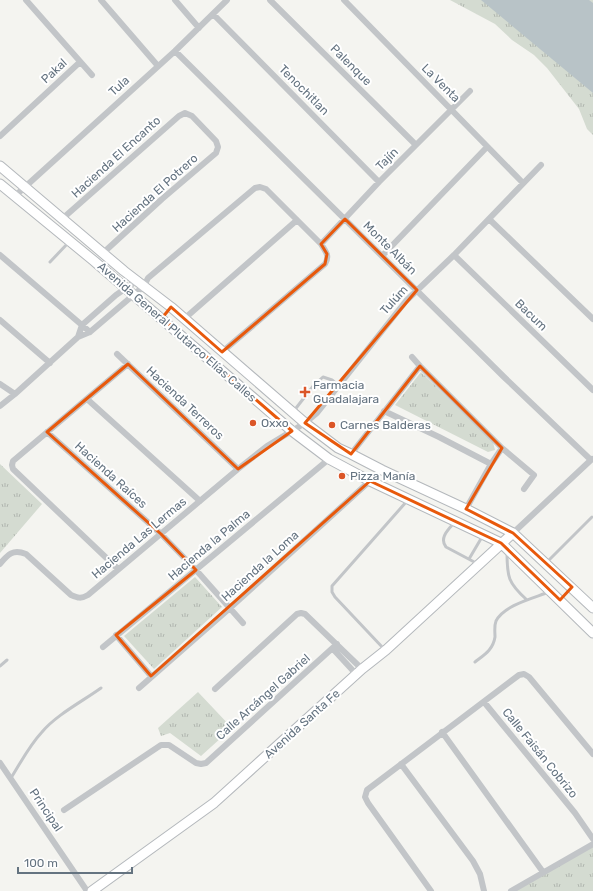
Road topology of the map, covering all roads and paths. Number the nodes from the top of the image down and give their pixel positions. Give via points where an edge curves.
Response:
1 (26, 0) edge
2 (101, 0) edge
3 (175, 0) edge
4 (227, 0) edge
5 (270, 0) edge
6 (344, 0) edge
7 (212, 14) junction
8 (199, 28) junction
9 (175, 51) junction
10 (80, 62) junction
11 (158, 66) junction
12 (92, 75) dead end
13 (470, 91) dead end
14 (452, 110) junction
15 (185, 113) joint
16 (0, 136) edge
17 (416, 145) junction
18 (487, 147) junction
19 (0, 166) edge
20 (541, 166) dead end
21 (379, 182) junction
22 (523, 183) junction
23 (0, 184) edge
24 (25, 188) junction
25 (15, 196) junction
26 (62, 219) junction
27 (345, 219) junction
28 (489, 219) junction
29 (296, 220) junction
30 (70, 241) junction
31 (322, 244) junction
32 (103, 253) junction
33 (0, 255) edge
34 (454, 255) junction
35 (382, 256) junction
36 (50, 262) dead end
37 (143, 281) junction
38 (126, 287) junction
39 (417, 290) junction
40 (134, 294) junction
41 (171, 307) junction
42 (162, 318) junction
43 (184, 319) junction
44 (593, 319) edge
45 (0, 320) edge
46 (82, 325) junction
47 (90, 332) junction
48 (78, 337) junction
49 (222, 352) junction
50 (117, 354) dead end
51 (412, 357) dead end
52 (50, 363) junction
53 (128, 364) junction
54 (420, 366) junction
55 (0, 384) edge
56 (338, 385) junction
57 (593, 390) edge
58 (15, 394) junction
59 (87, 399) junction
60 (0, 406) edge
61 (384, 411) junction
62 (292, 413) junction
63 (305, 423) junction
64 (292, 431) junction
65 (47, 432) junction
66 (502, 448) junction
67 (351, 454) junction
68 (329, 459) junction
69 (592, 459) edge
70 (491, 464) junction
71 (238, 468) junction
72 (382, 470) junction
73 (370, 481) junction
74 (524, 489) dead end
75 (408, 500) junction
76 (200, 501) junction
77 (466, 509) junction
78 (592, 517) edge
79 (455, 522) junction
80 (513, 533) junction
81 (161, 534) junction
82 (483, 535) junction
83 (504, 546) junction
84 (469, 559) junction
85 (546, 563) junction
86 (0, 564) edge
87 (479, 564) junction
88 (118, 569) junction
89 (196, 570) junction
90 (572, 587) junction
91 (551, 592) junction
92 (527, 600) junction
93 (560, 600) junction
94 (230, 608) junction
95 (593, 608) edge
96 (243, 623) dead end
97 (593, 633) edge
98 (116, 636) junction
99 (103, 647) dead end
100 (335, 647) junction
101 (386, 650) junction
102 (7, 660) dead end
103 (474, 662) dead end
104 (0, 666) edge
105 (360, 672) junction
106 (151, 676) junction
107 (101, 688) dead end
108 (138, 688) dead end
109 (215, 689) dead end
110 (484, 702) junction
111 (442, 732) junction
112 (593, 754) edge
113 (0, 763) edge
114 (401, 764) junction
115 (11, 778) junction
116 (64, 810) dead end
117 (593, 839) edge
118 (593, 844) edge
119 (543, 872) junction
120 (87, 891) edge
121 (92, 891) edge
122 (431, 891) edge
123 (484, 891) edge
124 (511, 891) edge

1 - 10 street, Pakal
2 - 11 street
3 - 8 street
4 - 7 street, Tula
5 - 17 street, Palenque
6 - 14 street, La Venta
7 - 8 street, Tula
7 - 21 street, Tenochitlan
8 - 9 street, Tula
9 - 11 street, Tula
9 - 27 street, Monte Albán
10 - 12 street
10 - 16 street, Pakal
11 - 24 street, Tula
13 - 14 street, Tajín
14 - 17 street, Tajín
14 - 18 street, La Venta
15 - 26 street, Hacienda El Encanto via 178,116
15 - 32 street, Hacienda El Potrero via 192,116 216,141 216,153
17 - 21 street, Tajín
18 - 22 street, La Venta
18 - 35 street
19 - 24 street, Avenida General Plutarco Elías Calles
20 - 22 street, Tulúm
21 - 27 street, Tajín
22 - 28 street, Tulúm
23 - 25 street, Avenida General Plutarco Elías Calles
24 - 25 street, Tula
24 - 26 street, Avenida General Plutarco Elías Calles
25 - 30 street, Avenida General Plutarco Elías Calles
26 - 32 street, Avenida General Plutarco Elías Calles
27 - 31 street, Tajín
27 - 35 street, Monte Albán
28 - 34 street, Tulúm
28 - 44 street
29 - 31 street
29 - 37 street via 266,189 254,188
29 - 43 street
30 - 36 lane
30 - 38 street, Avenida General Plutarco Elías Calles
31 - 49 street via 328,259 325,264
32 - 37 street, Avenida General Plutarco Elías Calles
33 - 46 street
34 - 39 street, Tulúm
34 - 57 street, Bacum
35 - 39 street, Monte Albán
37 - 38 street
37 - 40 street
37 - 41 street, Avenida General Plutarco Elías Calles
38 - 40 street, Avenida General Plutarco Elías Calles
38 - 46 street
39 - 56 street, Tulúm
39 - 69 street, Monte Albán
40 - 42 street, Avenida General Plutarco Elías Calles
40 - 47 street
41 - 42 street
41 - 43 street, Avenida General Plutarco Elías Calles
42 - 64 street, Avenida General Plutarco Elías Calles
43 - 49 street, Avenida General Plutarco Elías Calles
45 - 52 street
46 - 47 street
46 - 48 street
47 - 48 street
48 - 52 street
49 - 62 street, Avenida General Plutarco Elías Calles
50 - 53 street, Hacienda Terreros
51 - 54 street
52 - 58 street
53 - 59 street
53 - 71 street, Hacienda Terreros
54 - 61 street
54 - 66 street
55 - 58 street
56 - 62 lane via 323,378 314,385
56 - 63 street, Tulúm
58 - 60 street
59 - 65 street
59 - 76 street
61 - 67 street
61 - 70 street
62 - 63 street, Avenida General Plutarco Elías Calles
63 - 64 street, Tulúm
63 - 67 street, Avenida General Plutarco Elías Calles via 338,448
64 - 68 street, Avenida General Plutarco Elías Calles
64 - 71 street, Hacienda Las Lermas
65 - 81 street, Hacienda Raíces
65 - 88 street via 13,461 13,469
66 - 70 street
66 - 74 street via 534,475
67 - 72 street, Avenida General Plutarco Elías Calles
68 - 73 street, Avenida General Plutarco Elías Calles
68 - 89 street, Hacienda la Palma
69 - 80 street
70 - 77 street
71 - 76 street, Hacienda Las Lermas
72 - 73 street, Hacienda la Loma
72 - 77 street, Avenida General Plutarco Elías Calles
73 - 75 street, Avenida General Plutarco Elías Calles
73 - 94 street, Hacienda la Loma
75 - 79 street, Avenida General Plutarco Elías Calles
75 - 101 lane via 332,586 335,597
76 - 81 street, Hacienda Las Lermas
77 - 80 street, Avenida General Plutarco Elías Calles
78 - 85 lane
79 - 82 street, Avenida General Plutarco Elías Calles
79 - 84 lane via 445,534 444,544
80 - 83 street, Avenida Santa Fe
80 - 85 street, Avenida General Plutarco Elías Calles
81 - 88 street, Hacienda Las Lermas
81 - 89 street, Hacienda Raíces
82 - 83 street, Avenida General Plutarco Elías Calles
82 - 84 lane
83 - 87 street, Avenida Santa Fe
83 - 91 street, Avenida General Plutarco Elías Calles
83 - 92 lane via 510,582
84 - 87 lane
85 - 90 street, Avenida General Plutarco Elías Calles
86 - 88 street, Hacienda Las Lermas via 9,553 20,551 76,598 88,595
87 - 101 street, Avenida Santa Fe
89 - 94 street, Hacienda Raíces
89 - 98 street, Hacienda la Palma
90 - 93 street
90 - 95 street, Avenida General Plutarco Elías Calles
91 - 92 lane
91 - 93 street, Avenida General Plutarco Elías Calles
92 - 103 lane via 507,609 497,619 493,644 488,652
93 - 97 street, Avenida General Plutarco Elías Calles
94 - 96 street, Hacienda Raíces
94 - 106 street, Hacienda la Loma
98 - 99 street, Hacienda la Palma
98 - 106 street
100 - 105 street
100 - 109 street via 305,614 297,614
100 - 116 street, Calle Arcángel Gabriel via 206,762 196,763 165,744 161,745
101 - 105 street, Avenida Santa Fe
102 - 104 lane
105 - 121 street, Avenida Santa Fe via 214,803
106 - 108 street, Hacienda la Loma
107 - 115 lane via 43,730
110 - 111 street
110 - 112 street via 519,675 524,674
110 - 117 street, Calle Faisán Cobrizo via 575,813
111 - 114 street
111 - 119 street
113 - 115 street, Principal
114 - 122 street via 367,790 365,797
114 - 123 street via 480,874
115 - 120 street, Principal
118 - 119 street
119 - 124 street

